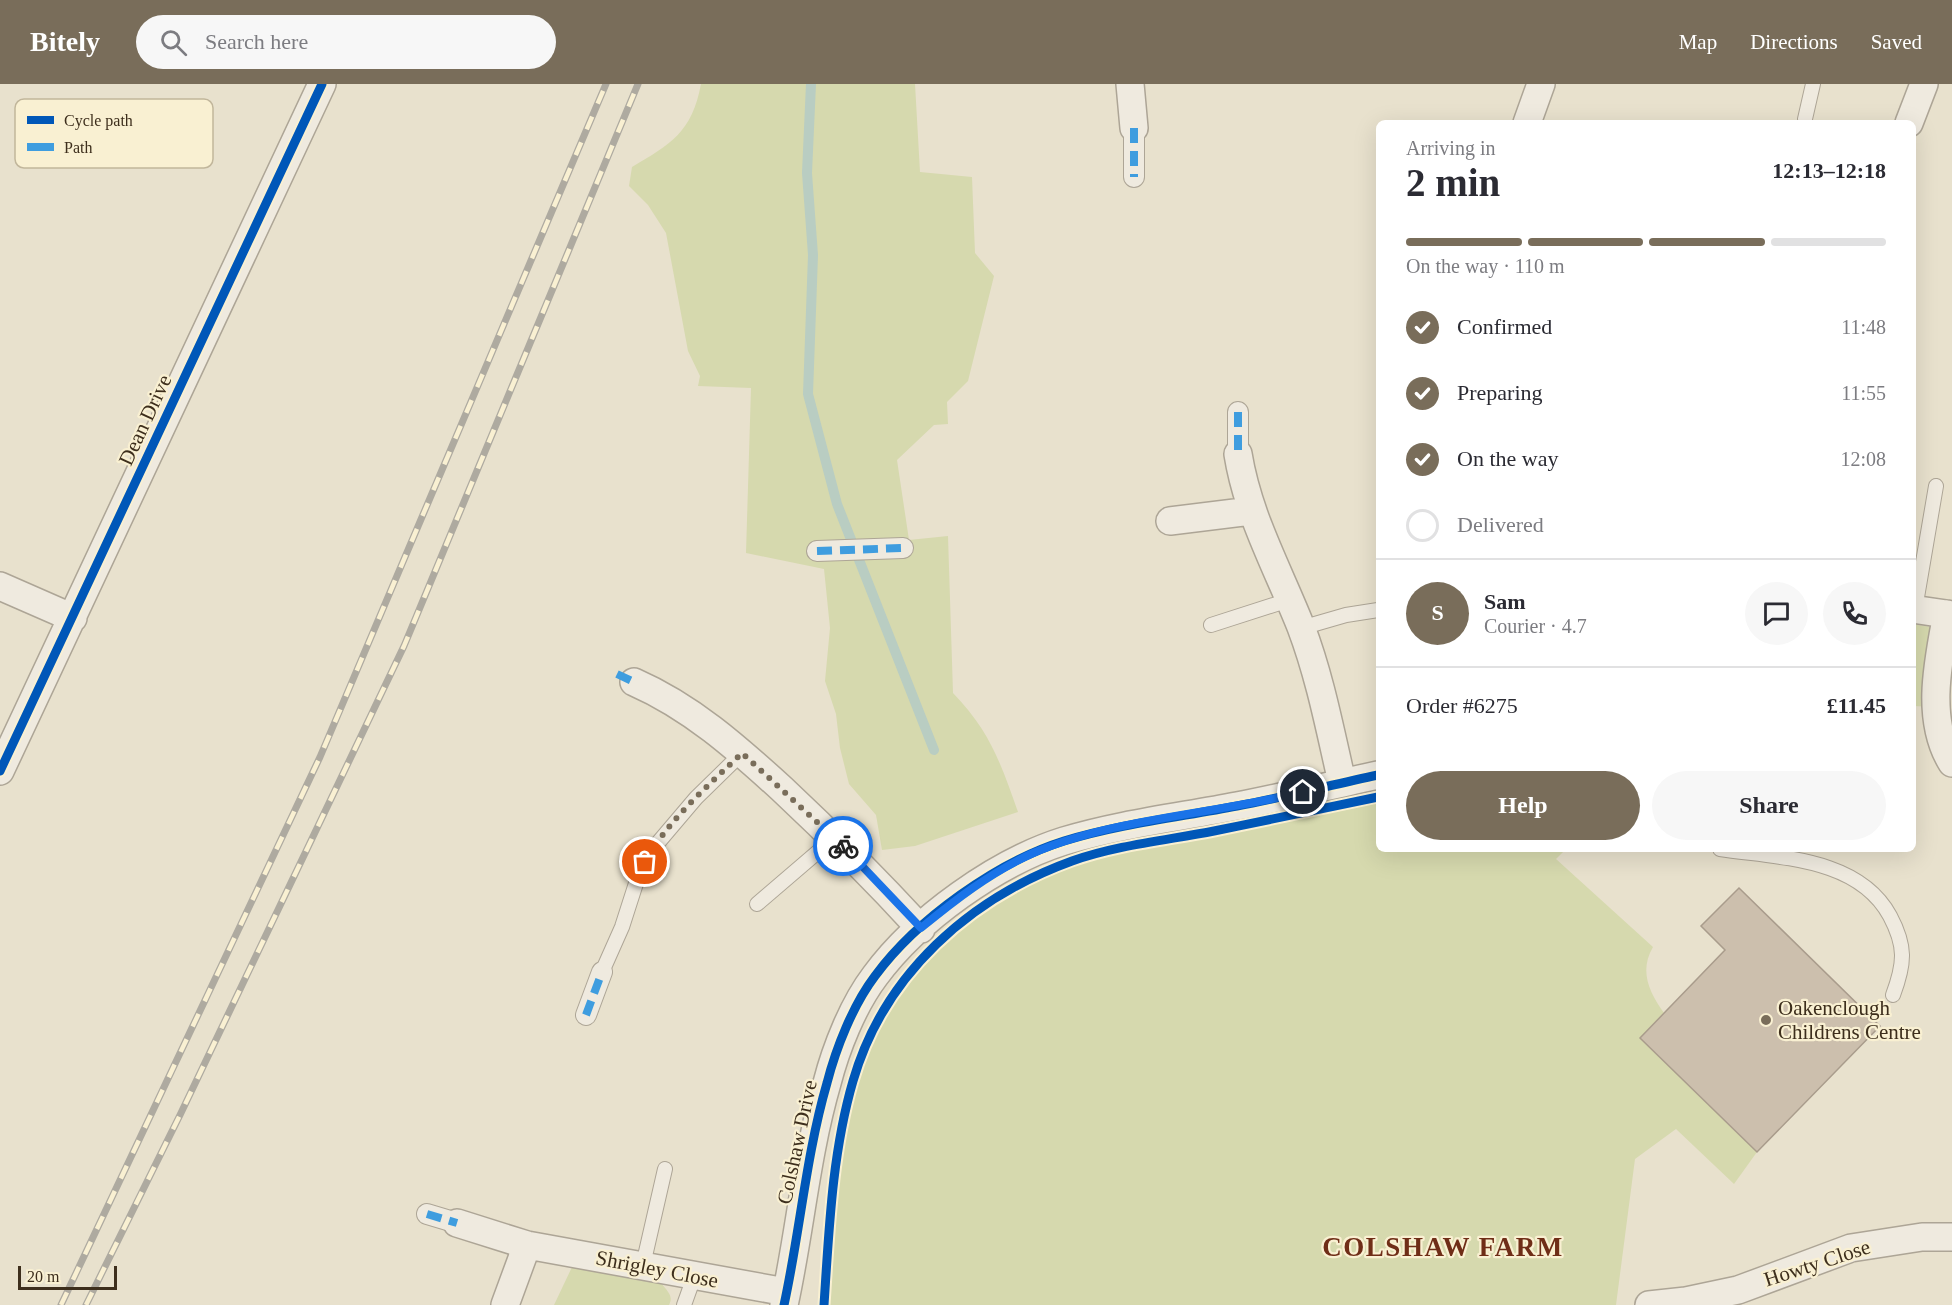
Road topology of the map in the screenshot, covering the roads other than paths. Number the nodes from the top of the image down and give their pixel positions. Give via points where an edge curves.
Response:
1 (322, 84) edge
2 (1130, 84) edge
3 (1541, 84) edge
4 (1813, 84) edge
5 (1924, 84) edge
6 (1805, 119) dead end
7 (1528, 120) edge
8 (1911, 120) edge
9 (1134, 128) joint
10 (1134, 177) dead end
11 (1238, 412) dead end
12 (1238, 454) joint
13 (1936, 486) dead end
14 (1251, 511) junction
15 (1170, 521) dead end
16 (903, 548) dead end
17 (817, 551) dead end
18 (0, 586) edge
19 (1916, 598) edge
20 (1289, 600) junction
21 (1916, 609) edge
22 (1376, 610) edge
23 (1949, 614) edge
24 (73, 618) junction
25 (1210, 625) dead end
26 (1301, 627) junction
27 (626, 678) dead end
28 (742, 753) junction
29 (1952, 763) edge
30 (0, 771) edge
31 (1376, 775) edge
32 (1342, 782) junction
33 (834, 838) junction
34 (1742, 852) edge
35 (757, 904) dead end
36 (921, 928) junction
37 (602, 972) joint
38 (1893, 995) dead end
39 (586, 1015) dead end
40 (665, 1169) dead end
41 (427, 1214) dead end
42 (457, 1223) joint
43 (1952, 1237) edge
44 (527, 1245) junction
45 (643, 1264) junction
46 (694, 1277) junction
47 (785, 1299) edge
48 (505, 1305) edge
49 (684, 1305) edge
50 (1648, 1305) edge

1 - 24 street, Dean Drive
2 - 9 street
3 - 7 street
4 - 6 lane
5 - 8 street
9 - 10 street
11 - 12 street
12 - 14 street
13 - 19 lane
14 - 15 street
14 - 20 street
16 - 17 street
18 - 24 street
20 - 25 lane
20 - 26 street
21 - 23 street
22 - 26 lane
23 - 29 street via 1936,707 1938,733
24 - 30 street, Dean Drive
26 - 32 street via 1320,687
27 - 28 street via 667,696
28 - 33 street
28 - 37 lane via 696,798 651,851
31 - 32 street, Colshaw Drive
32 - 36 street, Colshaw Drive via 1062,842 1029,855 967,890
33 - 35 lane
33 - 36 street
34 - 38 lane via 1795,859 1862,883 1884,904 1900,935 1903,968
36 - 47 street, Colshaw Drive via 874,977 856,1009 827,1082
37 - 39 street
40 - 45 lane
41 - 42 street
42 - 44 street, Shrigley Close
43 - 50 street, Howty Close via 1922,1237 1851,1248 1738,1290
44 - 45 street, Shrigley Close
44 - 48 street
45 - 46 street, Shrigley Close
46 - 47 street, Shrigley Close
46 - 49 lane

